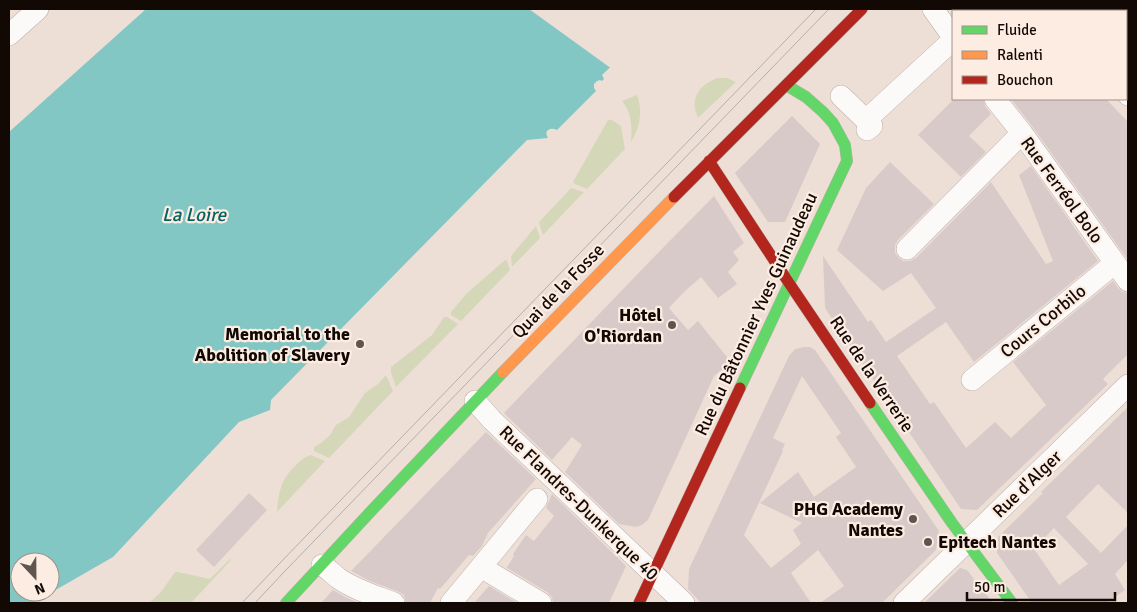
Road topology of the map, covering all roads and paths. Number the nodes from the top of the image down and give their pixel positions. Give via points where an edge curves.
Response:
1 (38, 9) edge
2 (862, 9) edge
3 (933, 9) edge
4 (9, 34) edge
5 (951, 45) edge
6 (786, 85) junction
7 (841, 96) dead end
8 (996, 100) edge
9 (1022, 133) junction
10 (709, 161) junction
11 (907, 249) dead end
12 (1115, 263) junction
13 (1128, 282) edge
14 (789, 283) junction
15 (972, 380) dead end
16 (1128, 385) edge
17 (475, 401) junction
18 (545, 489) junction
19 (967, 543) junction
20 (322, 565) junction
21 (481, 567) junction
22 (652, 574) junction
23 (286, 603) edge
24 (394, 603) edge
25 (451, 603) edge
26 (541, 603) edge
27 (639, 603) edge
28 (684, 603) edge
29 (904, 603) edge
30 (1012, 603) edge

1 - 4 street
2 - 6 street, Quai de la Fosse
3 - 5 street
5 - 7 street via 866,126
6 - 10 street, Quai de la Fosse
6 - 14 street, Rue du Bâtonnier Yves Guinaudeau via 806,97 833,123 845,144 847,161
8 - 9 street, Rue Ferréol Bolo
9 - 11 street
9 - 12 street, Rue Ferréol Bolo
10 - 14 street, Rue de la Verrerie
10 - 17 street, Quai de la Fosse
12 - 13 street, Rue Ferréol Bolo
12 - 15 street, Cours Corbilo
14 - 19 street, Rue de la Verrerie
14 - 22 street, Rue du Bâtonnier Yves Guinaudeau
16 - 19 street, Rue d'Alger
17 - 18 street, Rue Flandres-Dunkerque 40
17 - 20 street, Quai de la Fosse
18 - 21 street
18 - 22 street, Rue Flandres-Dunkerque 40
19 - 29 street, Rue d'Alger
19 - 30 street, Rue de la Verrerie
20 - 23 street, Quai de la Fosse
20 - 24 street via 346,582
21 - 25 street
21 - 26 street
22 - 27 street, Rue du Bâtonnier Yves Guinaudeau
22 - 28 street, Rue Flandres-Dunkerque 40

